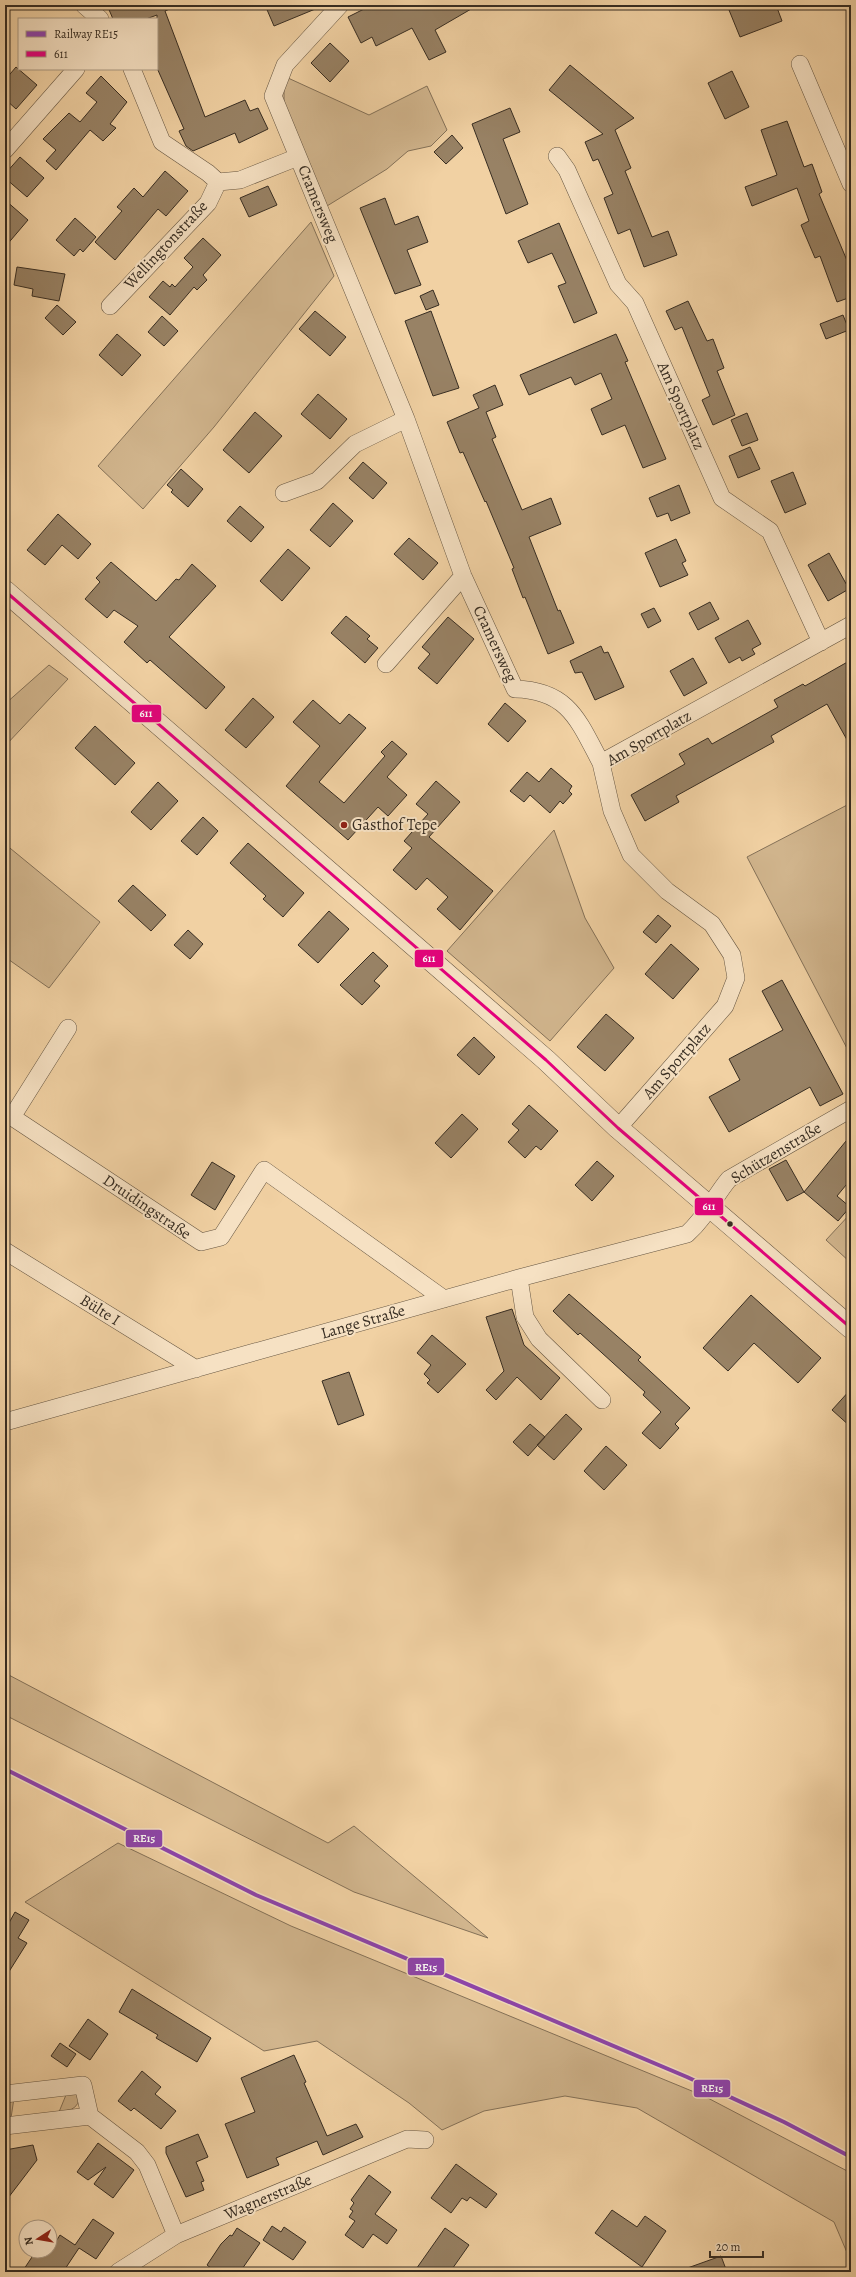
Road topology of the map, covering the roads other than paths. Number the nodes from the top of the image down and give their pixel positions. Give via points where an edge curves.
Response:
1 (84, 5) edge
2 (340, 5) edge
3 (99, 18) edge
4 (800, 64) dead end
5 (75, 70) edge
6 (132, 70) edge
7 (5, 150) edge
8 (557, 156) dead end
9 (298, 157) junction
10 (218, 182) junction
11 (851, 184) edge
12 (110, 306) dead end
13 (406, 419) junction
14 (284, 493) dead end
15 (463, 576) junction
16 (5, 591) edge
17 (851, 626) edge
18 (821, 642) junction
19 (386, 664) dead end
20 (601, 763) junction
21 (68, 1028) dead end
22 (851, 1109) edge
23 (618, 1128) junction
24 (711, 1207) junction
25 (5, 1251) edge
26 (519, 1278) junction
27 (444, 1299) junction
28 (851, 1328) edge
29 (196, 1369) junction
30 (602, 1400) dead end
31 (5, 1422) edge
32 (5, 2094) edge
33 (90, 2116) junction
34 (5, 2126) edge
35 (424, 2140) dead end
36 (176, 2235) junction
37 (118, 2272) edge

1 - 3 street
2 - 9 street, Cramersweg via 285,65 273,96
4 - 11 street
5 - 7 street
6 - 10 street via 162,142 208,172
8 - 18 street, Am Sportplatz via 567,170 618,284 635,303 722,498 770,531
9 - 10 street via 240,180
9 - 13 street, Cramersweg
10 - 12 street, Wellingtonstraße via 208,203
13 - 14 street via 355,444 317,481
13 - 15 street, Cramersweg
15 - 19 street
15 - 20 street, Cramersweg via 515,689 536,689 559,700 577,718
16 - 23 street via 546,1060
17 - 18 street, Am Sportplatz
18 - 20 street, Am Sportplatz
20 - 23 street, Am Sportplatz via 612,811 631,855 667,891 712,924 732,955 736,978 725,1006
21 - 27 street, Druidingstraße via 12,1117 201,1242 221,1237 264,1170
22 - 24 street, Schützenstraße via 729,1179 720,1189
23 - 24 street
24 - 26 street, Lange Straße via 701,1222 687,1234
24 - 28 street
25 - 29 street, Bülte I
26 - 27 street, Lange Straße
26 - 30 street via 525,1317 538,1339
27 - 29 street, Lange Straße
29 - 31 street, Lange Straße
32 - 33 street via 83,2085
33 - 34 street
33 - 36 street via 137,2152 147,2165
35 - 36 street, Wagnerstraße via 407,2140
36 - 37 street, Wagnerstraße

